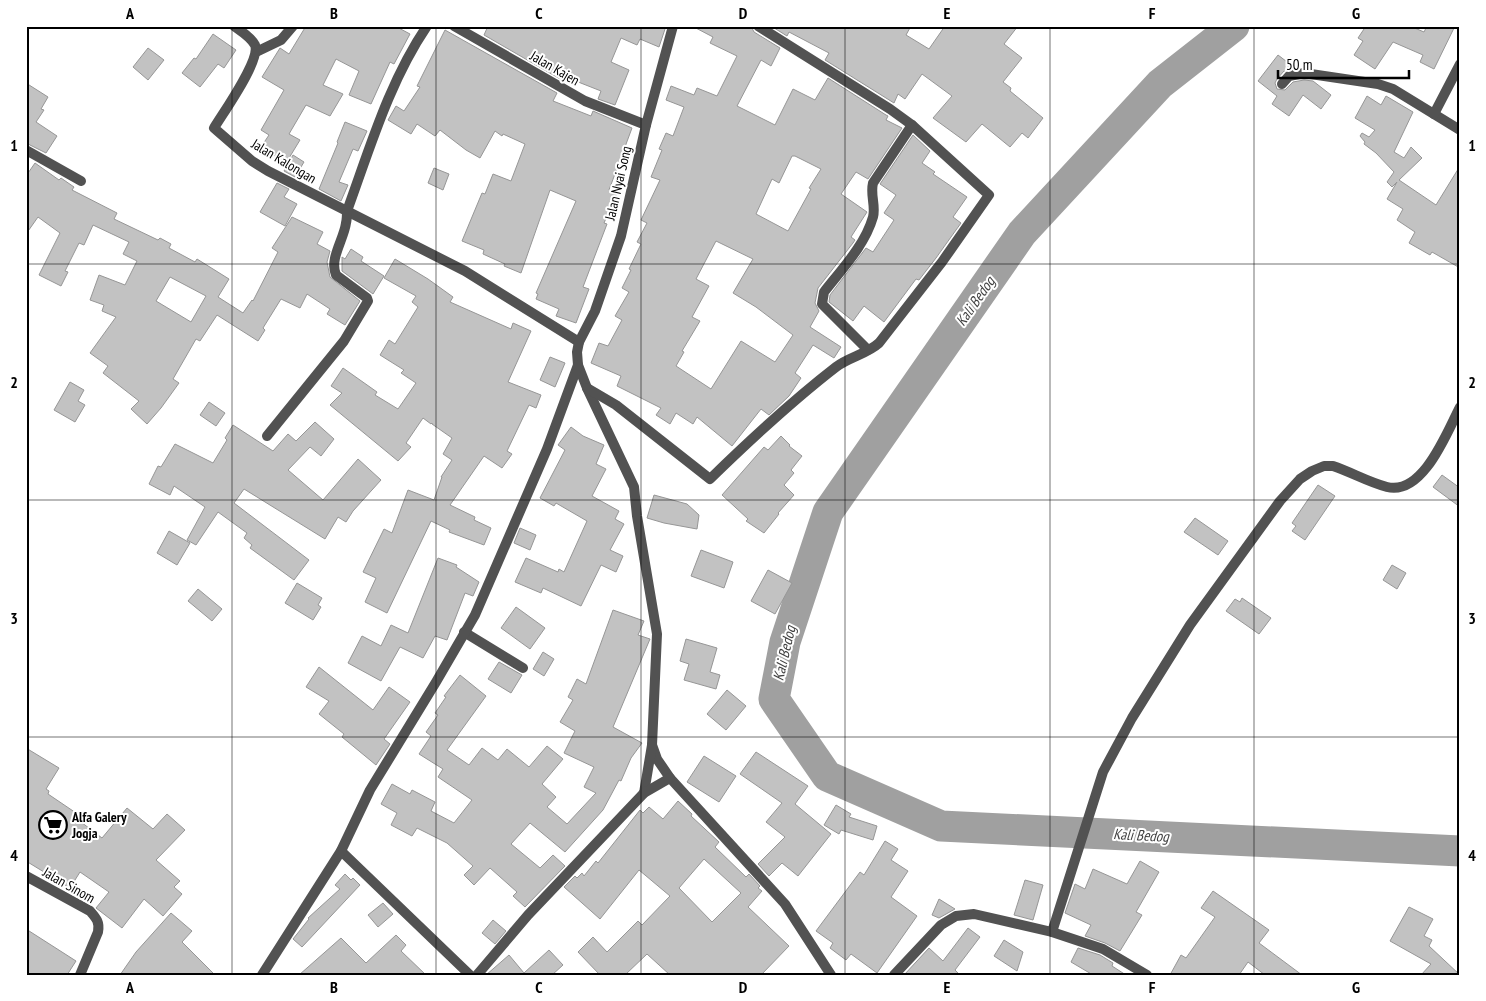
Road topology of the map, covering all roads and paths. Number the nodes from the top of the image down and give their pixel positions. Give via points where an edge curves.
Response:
1 (234, 26) edge
2 (292, 26) edge
3 (427, 26) edge
4 (454, 26) edge
5 (673, 26) edge
6 (758, 26) edge
7 (256, 52) junction
8 (1460, 64) edge
9 (1282, 84) dead end
10 (1434, 114) junction
11 (646, 125) junction
12 (912, 125) junction
13 (1460, 130) edge
14 (26, 150) edge
15 (81, 181) dead end
16 (347, 211) junction
17 (578, 342) junction
18 (868, 350) junction
19 (578, 365) junction
20 (587, 388) junction
21 (1459, 409) edge
22 (267, 436) dead end
23 (464, 632) junction
24 (522, 668) dead end
25 (652, 745) junction
26 (670, 778) junction
27 (644, 793) junction
28 (340, 852) junction
29 (26, 876) edge
30 (1052, 932) junction
31 (80, 975) edge
32 (262, 975) edge
33 (470, 975) edge
34 (477, 975) edge
35 (831, 975) edge
36 (894, 975) edge
37 (1147, 975) edge

1 - 7 street via 254,43
2 - 7 street via 282,40
3 - 16 street via 394,86
4 - 11 street, Jalan Kajen via 585,100
5 - 11 street, Jalan Nyai Song
6 - 12 street
7 - 16 street, Jalan Kalongan via 252,66 214,128 268,171
8 - 10 street
9 - 10 street via 1289,76 1304,74 1360,80 1393,90
10 - 13 street
11 - 17 street, Jalan Nyai Song via 621,236 595,312
12 - 18 street via 873,183 874,210 870,226 822,298 822,304
12 - 18 street via 989,195 879,343
14 - 15 street
16 - 17 street via 465,272
16 - 22 street via 333,269 368,301 344,341
17 - 19 street
18 - 20 street via 838,365 710,479 616,406
19 - 20 street
19 - 23 street via 547,449
20 - 25 street via 634,487 657,634
21 - 30 street via 1432,459 1413,482 1404,487 1388,487 1333,466 1324,466 1300,479 1280,501 1190,626 1132,718 1103,772
23 - 24 street
23 - 28 street via 370,790
25 - 26 street
25 - 27 street
26 - 27 street
26 - 35 street via 785,904
27 - 34 street via 528,915
28 - 32 street via 302,920
28 - 33 street
29 - 31 street, Jalan Sinom via 90,911 98,919 98,932
30 - 36 street via 974,914 956,916 941,926
30 - 37 street via 1102,949

